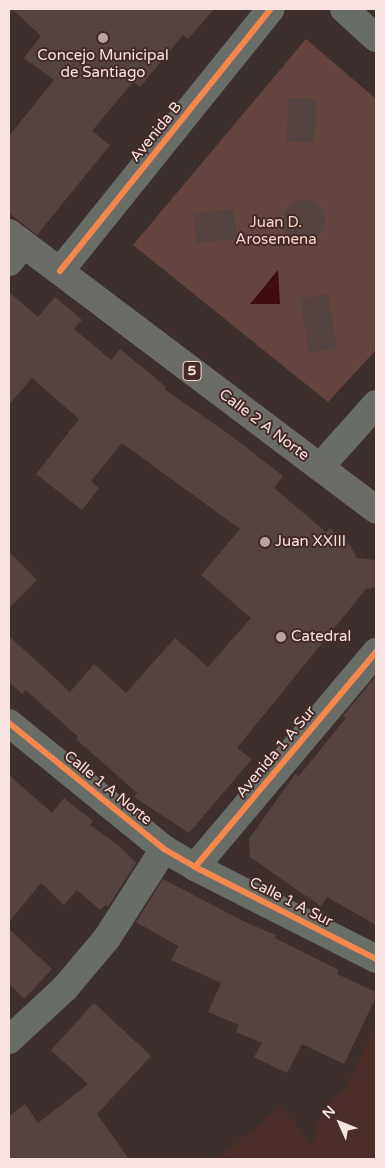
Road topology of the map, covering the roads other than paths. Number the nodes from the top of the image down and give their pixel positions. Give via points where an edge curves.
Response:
1 (271, 9) edge
2 (344, 9) edge
3 (376, 38) edge
4 (14, 246) edge
5 (60, 271) junction
6 (376, 404) edge
7 (320, 467) junction
8 (376, 510) edge
9 (376, 652) edge
10 (9, 723) edge
11 (164, 849) junction
12 (195, 867) junction
13 (376, 959) edge
14 (9, 1040) edge

1 - 5 street, Avenida B
2 - 3 street
4 - 5 main road, Calle 2 A Norte / 5
5 - 7 main road, Calle 2 A Norte / 5
6 - 7 street
7 - 8 main road, Calle 2 A Norte / 5
9 - 12 street, Avenida 1 A Sur
10 - 11 street, Calle 1 A Norte
11 - 12 street, Calle 1 A Norte
11 - 14 street via 107,938 65,988
12 - 13 street, Calle 1 A Sur

